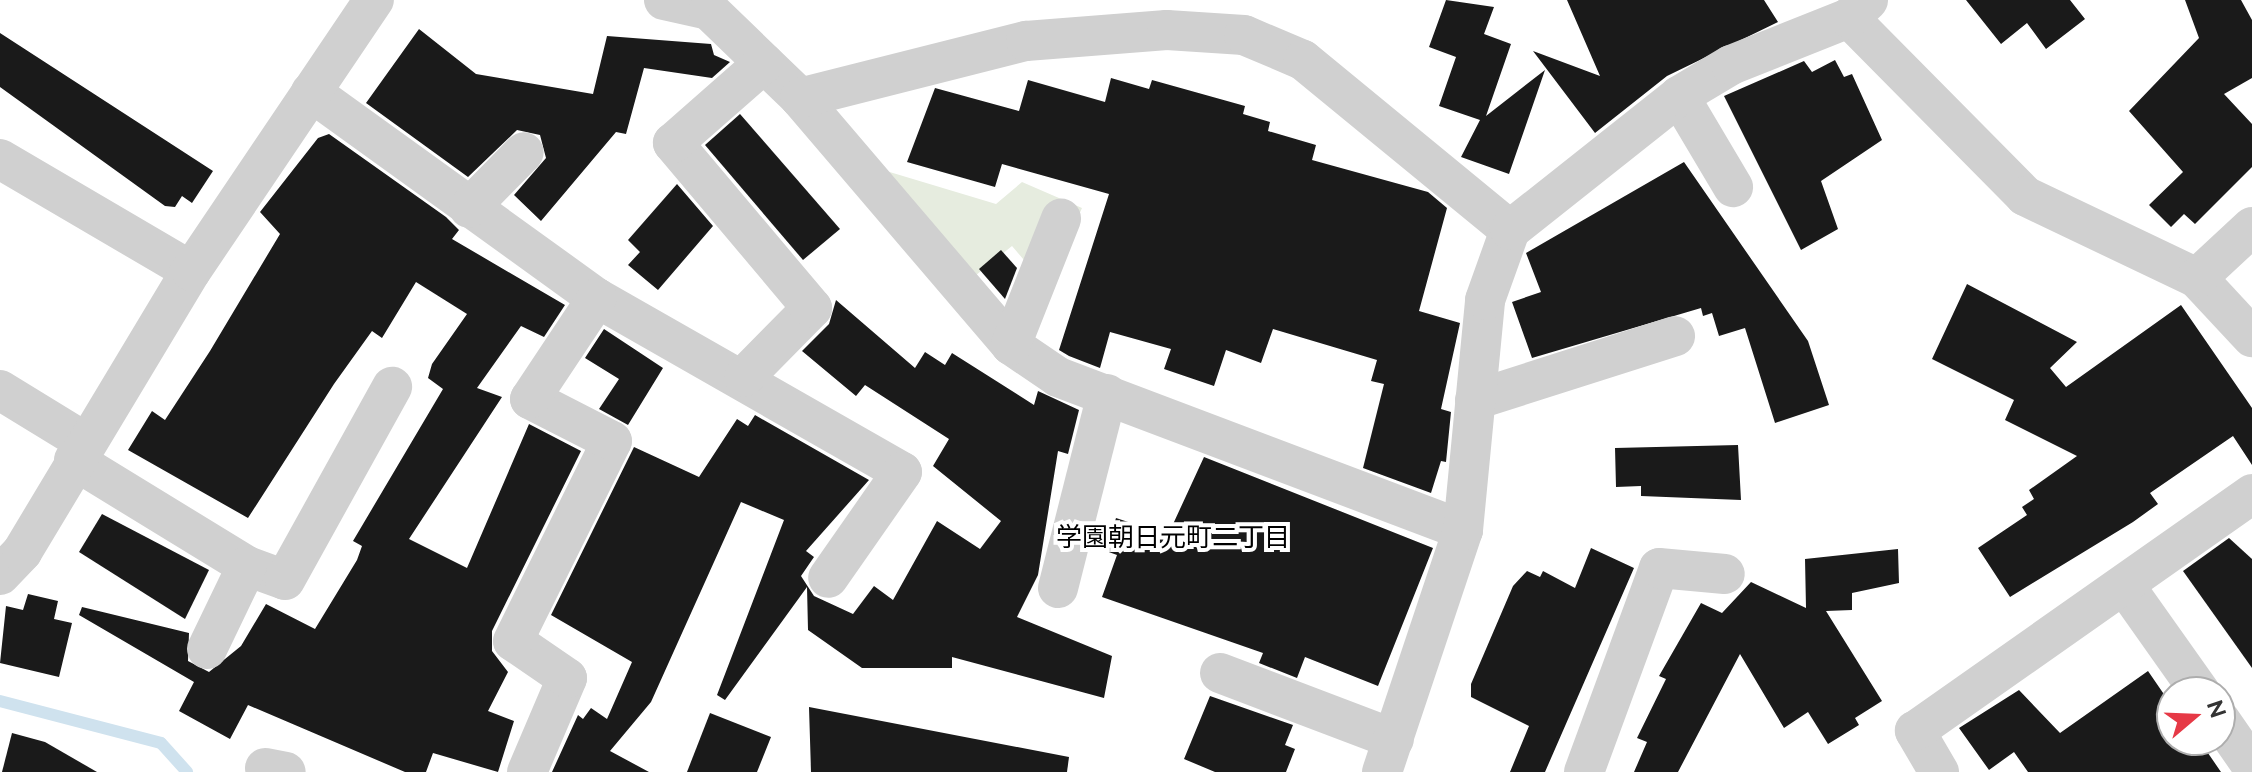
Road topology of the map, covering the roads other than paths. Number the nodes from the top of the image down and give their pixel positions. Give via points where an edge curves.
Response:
1 (374, 0) edge
2 (664, 0) edge
3 (1859, 9) edge
4 (764, 63) junction
5 (311, 92) junction
6 (1679, 96) junction
7 (800, 98) junction
8 (524, 152) dead end
9 (0, 159) edge
10 (1733, 187) dead end
11 (469, 208) junction
12 (1061, 219) dead end
13 (2252, 227) edge
14 (1510, 230) junction
15 (191, 271) junction
16 (2197, 278) junction
17 (597, 298) junction
18 (1675, 336) dead end
19 (2252, 337) edge
20 (1011, 345) junction
21 (744, 377) junction
22 (392, 387) dead end
23 (0, 390) edge
24 (1107, 394) junction
25 (1475, 400) junction
26 (80, 451) junction
27 (2252, 494) edge
28 (1463, 530) junction
29 (247, 566) junction
30 (1725, 574) dead end
31 (0, 575) edge
32 (828, 578) dead end
33 (2125, 586) junction
34 (1058, 588) dead end
35 (207, 649) dead end
36 (1220, 673) dead end
37 (2189, 676) edge
38 (2236, 743) edge
39 (1388, 756) edge
40 (2252, 766) edge
41 (527, 772) edge
42 (1584, 772) edge
43 (1939, 772) edge

1 - 5 street
2 - 4 street via 709,10
3 - 6 street via 1731,65
3 - 16 street via 2025,196
4 - 7 street
4 - 21 street via 673,143 812,308
5 - 11 street
5 - 15 street
6 - 10 street
6 - 14 street
7 - 14 street via 1026,41 1167,30 1244,35 1303,60
7 - 20 street
8 - 11 street
9 - 15 street
11 - 17 street
12 - 20 street
13 - 16 street
14 - 25 street via 1485,300
15 - 26 street
16 - 19 street
17 - 21 street
17 - 41 street via 530,399 612,441 513,641 567,678
18 - 25 street
20 - 24 street via 1058,377
21 - 32 street via 902,472
22 - 29 street via 285,580
23 - 26 street
24 - 28 street
24 - 34 street
25 - 28 street
26 - 29 street
26 - 31 street
27 - 33 street
28 - 39 street
29 - 35 street
30 - 42 street via 1659,568
33 - 37 street
33 - 43 street via 1915,731
36 - 39 street
38 - 40 street

